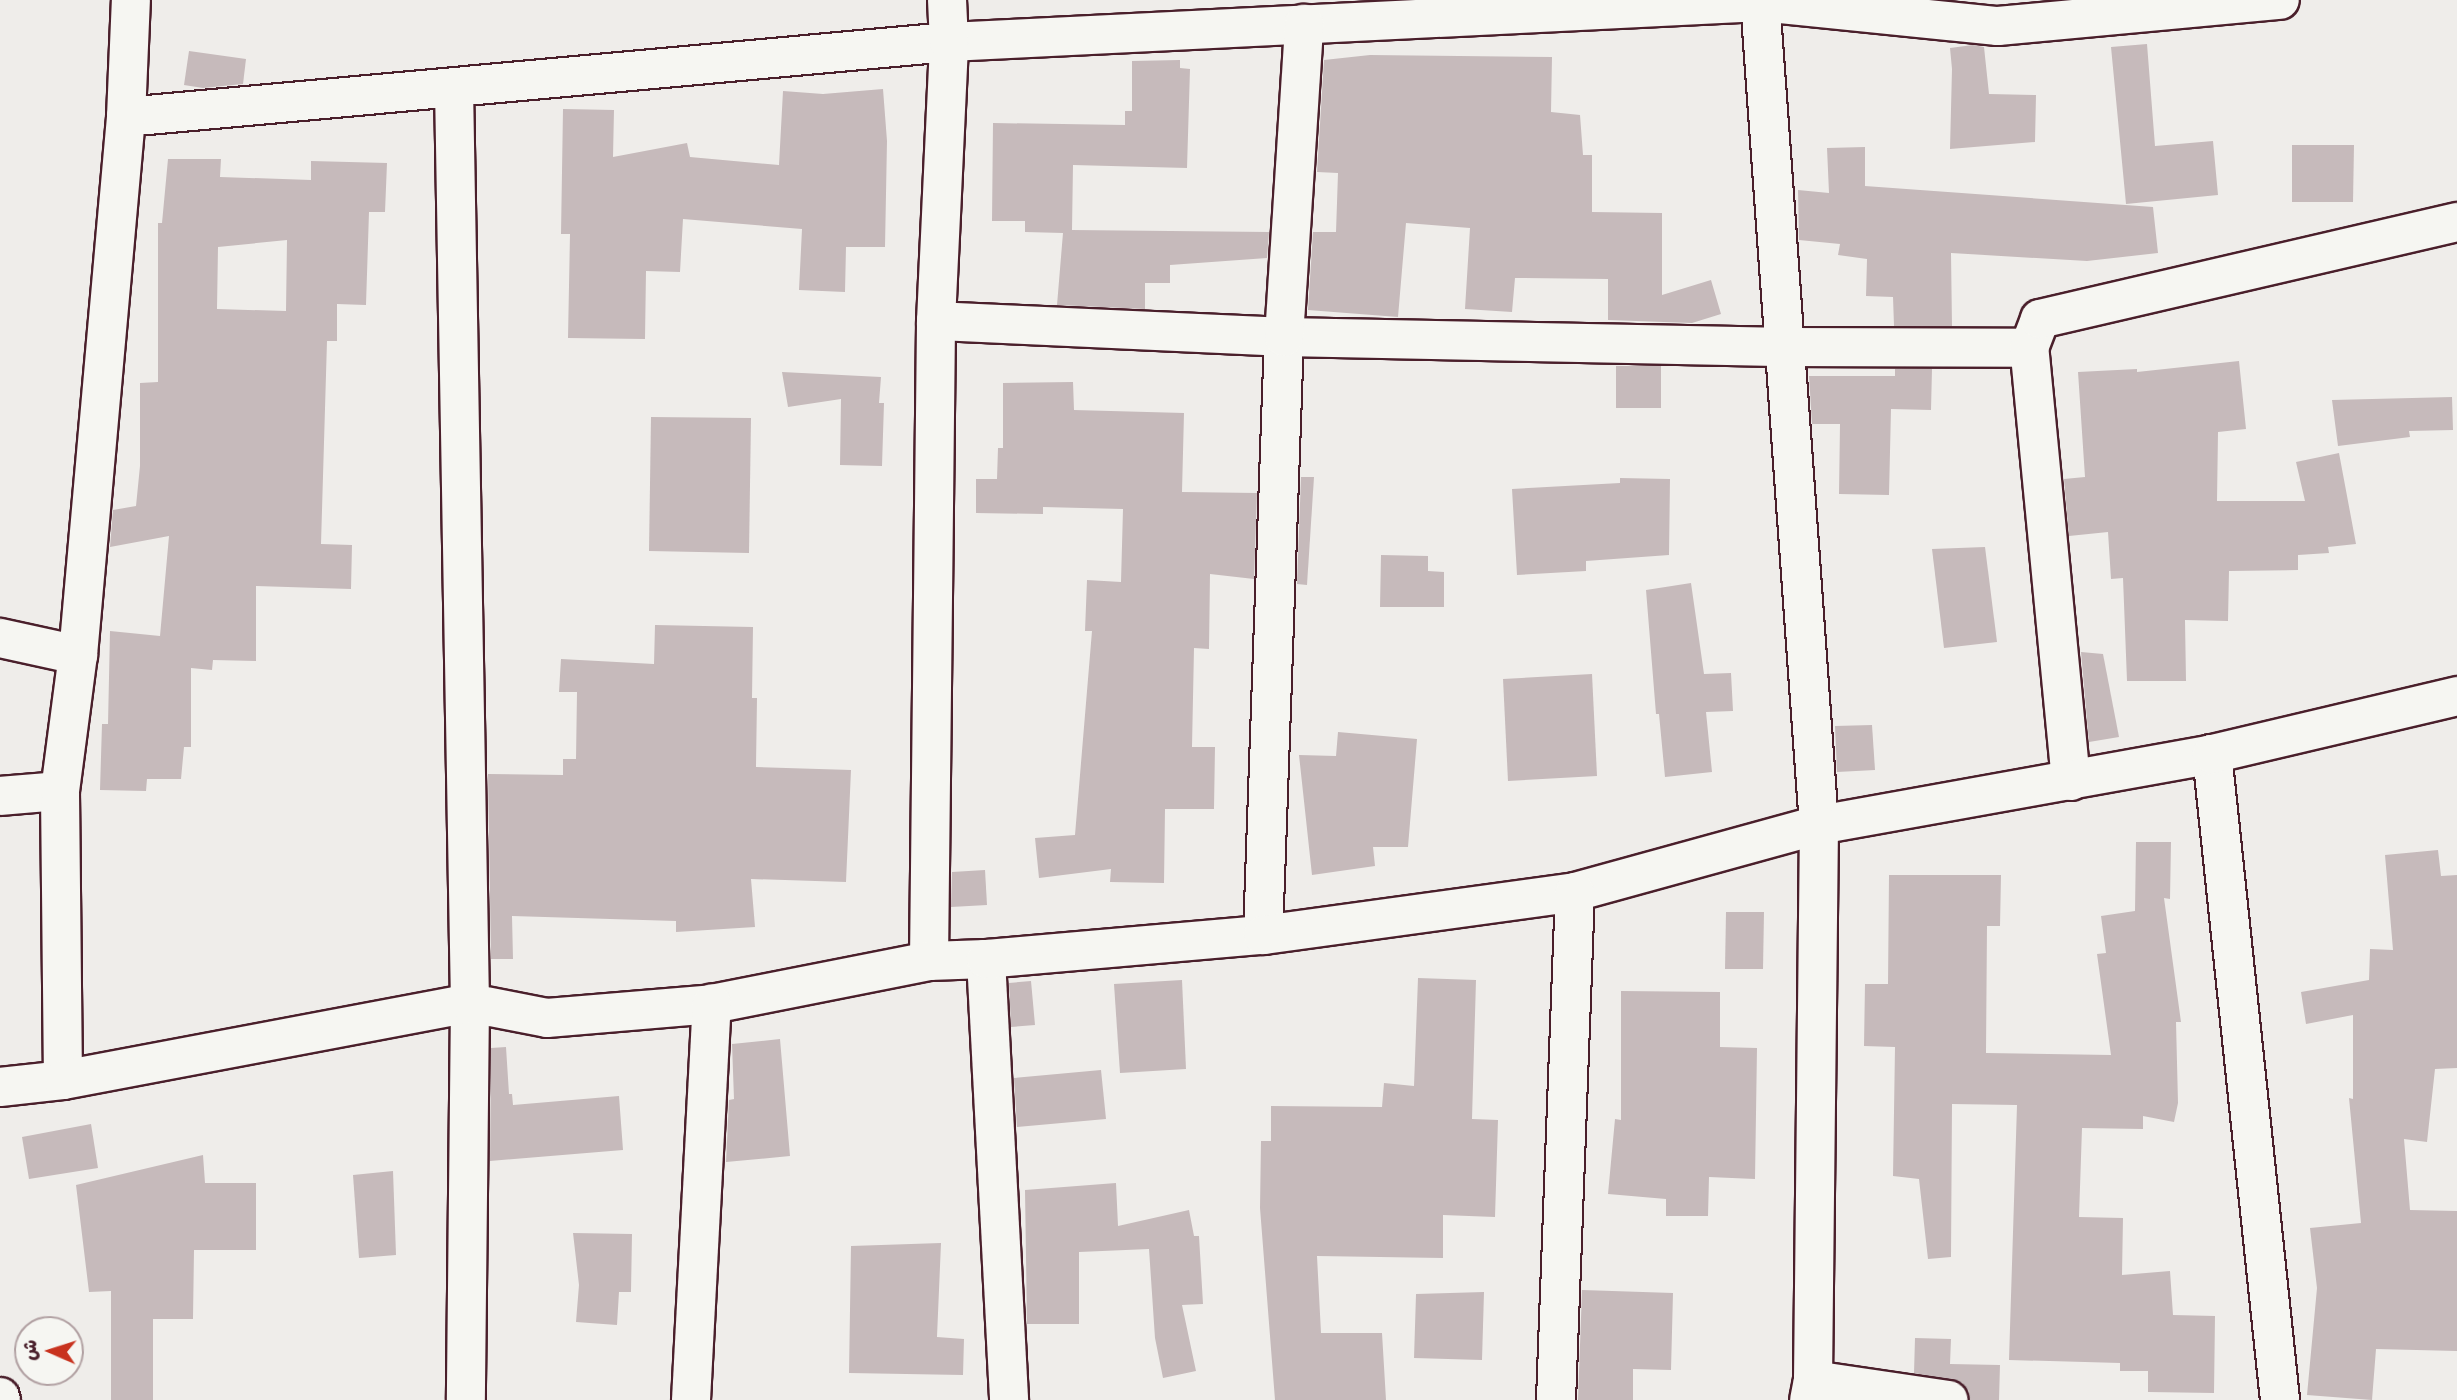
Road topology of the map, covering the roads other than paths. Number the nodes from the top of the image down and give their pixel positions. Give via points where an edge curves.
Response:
1 (131, 0) edge
2 (947, 0) edge
3 (2280, 0) edge
4 (1760, 1) edge
5 (1998, 13) edge
6 (1304, 24) junction
7 (949, 41) junction
8 (454, 87) junction
9 (126, 117) junction
10 (2457, 222) edge
11 (936, 321) junction
12 (1284, 337) junction
13 (1784, 347) junction
14 (2029, 348) junction
15 (0, 638) edge
16 (78, 655) junction
17 (2457, 696) edge
18 (2212, 754) junction
19 (2071, 780) junction
20 (60, 791) junction
21 (0, 796) edge
22 (1819, 825) junction
23 (1575, 892) junction
24 (1263, 935) junction
25 (986, 959) junction
26 (929, 961) junction
27 (470, 1003) junction
28 (712, 1004) junction
29 (63, 1080) junction
30 (0, 1087) edge
31 (1811, 1390) edge
32 (466, 1400) edge
33 (691, 1400) edge
34 (1009, 1400) edge
35 (1556, 1400) edge
36 (1949, 1400) edge
37 (2280, 1400) edge

1 - 9 street
2 - 7 street
3 - 5 street
4 - 5 street
4 - 6 street
4 - 13 street
6 - 7 street
6 - 12 street
7 - 8 street
7 - 11 street
8 - 9 street
8 - 27 street
9 - 16 street
10 - 14 street via 2040,320
11 - 12 street
11 - 26 street
12 - 13 street
12 - 24 street
13 - 14 street
13 - 22 street
14 - 19 street
15 - 16 street
16 - 20 street
17 - 18 street
18 - 19 street
18 - 37 street
19 - 22 street
20 - 21 street
20 - 29 street
22 - 23 street
22 - 31 street
23 - 24 street
23 - 35 street
24 - 25 street
25 - 26 street
25 - 34 street
26 - 28 street
27 - 28 street via 547,1018
27 - 29 street
27 - 32 street
28 - 33 street
29 - 30 street
31 - 36 street

